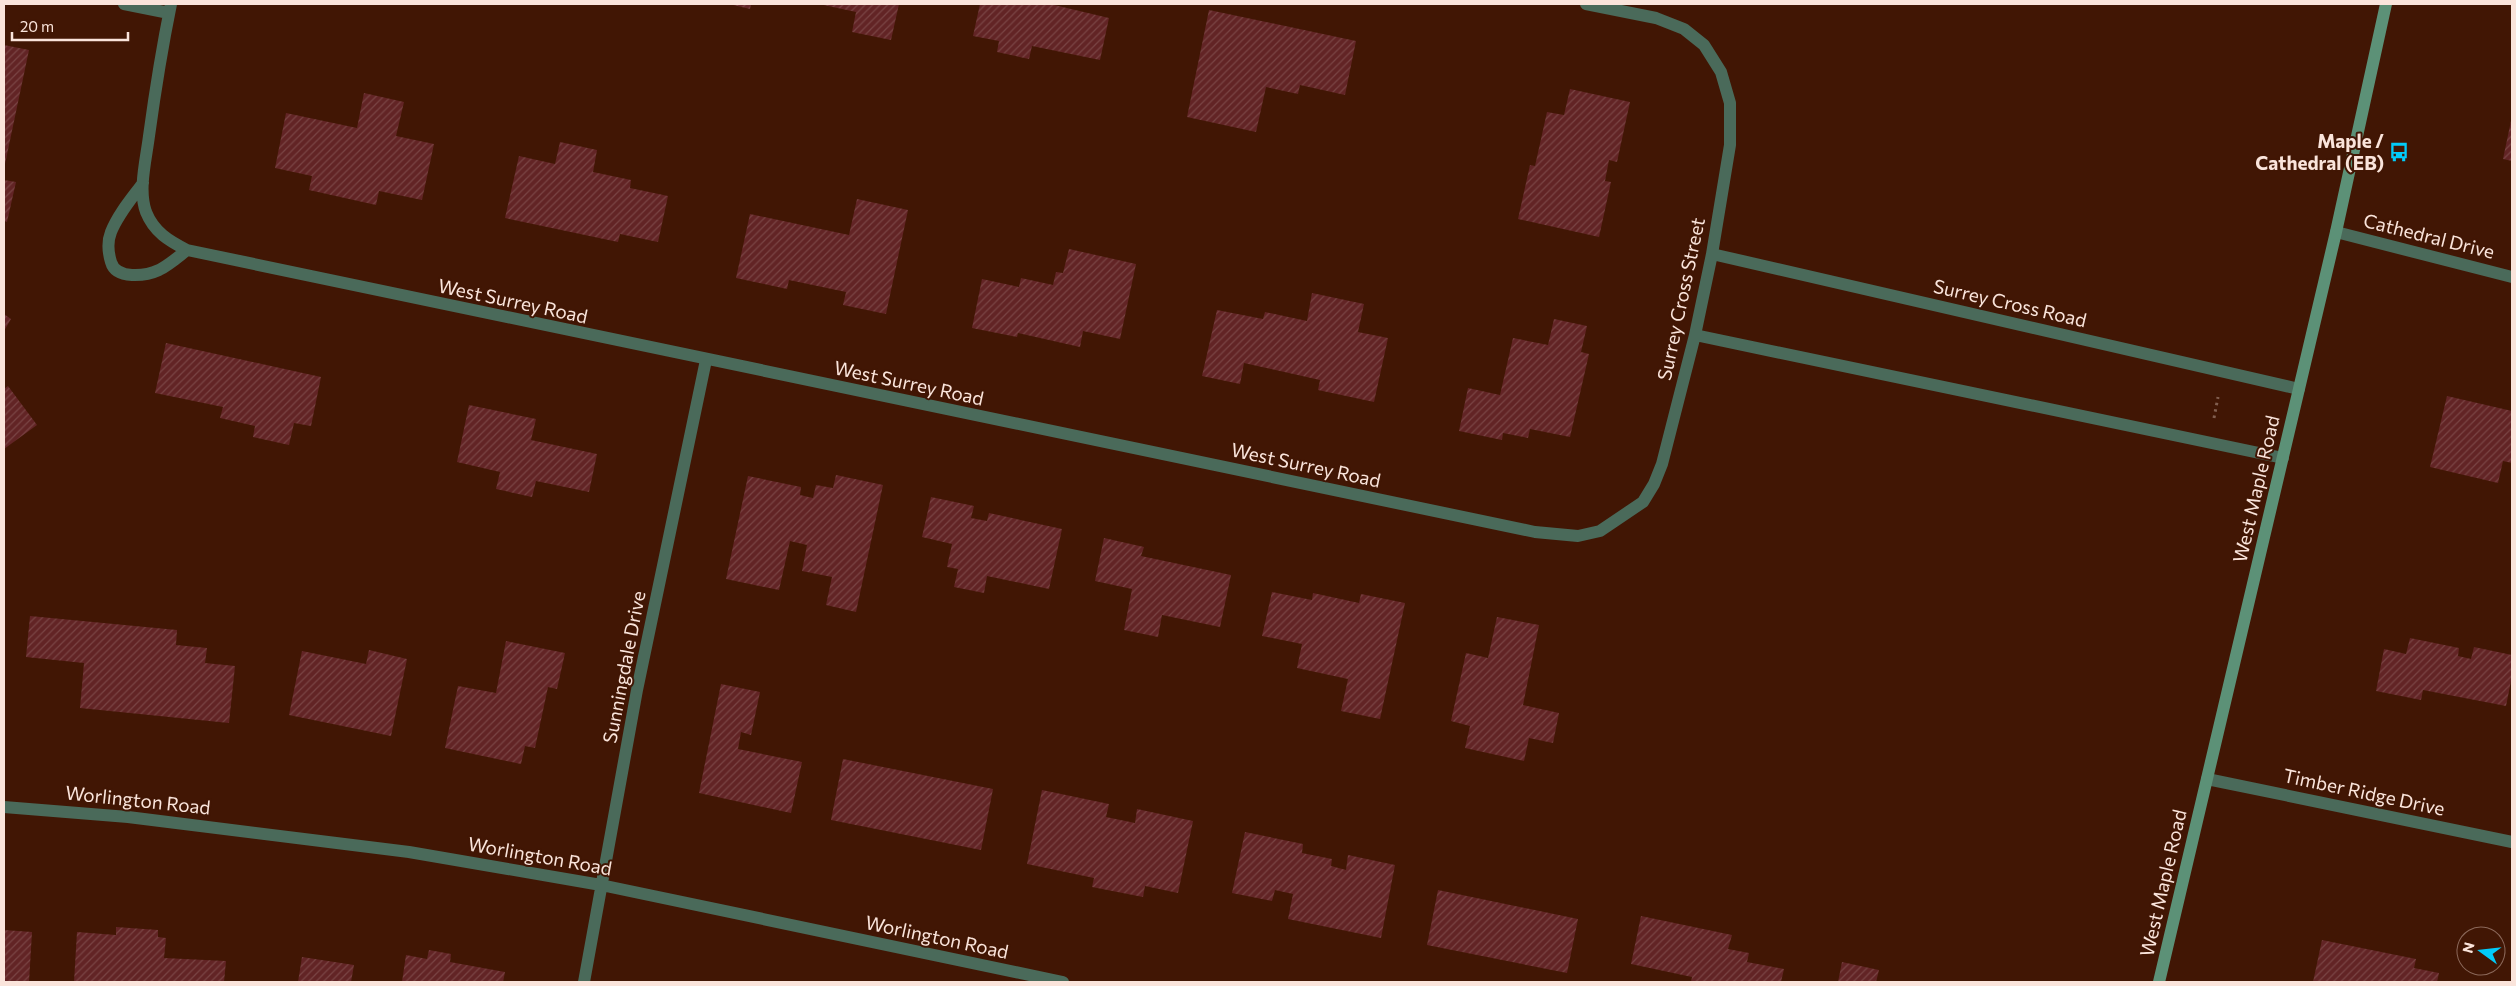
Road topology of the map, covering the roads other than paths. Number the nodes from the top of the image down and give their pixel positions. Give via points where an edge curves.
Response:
1 (124, 4) edge
2 (1586, 4) edge
3 (2386, 4) edge
4 (170, 8) edge
5 (143, 183) junction
6 (2336, 232) junction
7 (187, 250) junction
8 (1712, 254) junction
9 (2512, 277) edge
10 (1695, 335) junction
11 (706, 360) junction
12 (2299, 389) junction
13 (2282, 458) junction
14 (1622, 518) joint
15 (2208, 778) junction
16 (4, 807) edge
17 (2512, 842) edge
18 (601, 885) junction
19 (584, 982) edge
20 (1063, 982) edge
21 (2159, 982) edge

1 - 4 street
2 - 8 street, Surrey Cross Street via 1656,18 1684,29 1704,46 1721,72 1730,103 1730,145
3 - 6 main road, West Maple Road
4 - 5 street
5 - 7 street, West Surrey Road via 146,211 154,228 170,242
5 - 7 street via 110,232 107,250 112,266 120,273 146,273 158,270
6 - 9 street, Cathedral Drive
6 - 12 main road, West Maple Road
7 - 11 street, West Surrey Road
8 - 10 street, Surrey Cross Street
8 - 12 street, Surrey Cross Road
10 - 13 street
10 - 14 street, Surrey Cross Street via 1662,464 1643,502
11 - 14 street, West Surrey Road via 1536,532 1578,536 1600,531
11 - 18 street, Sunningdale Drive via 637,690
12 - 13 main road, West Maple Road
13 - 15 main road, West Maple Road
15 - 17 street, Timber Ridge Drive
15 - 21 main road, West Maple Road
16 - 18 street, Worlington Road via 214,827 409,852
18 - 19 street, Sunningdale Drive
18 - 20 street, Worlington Road

